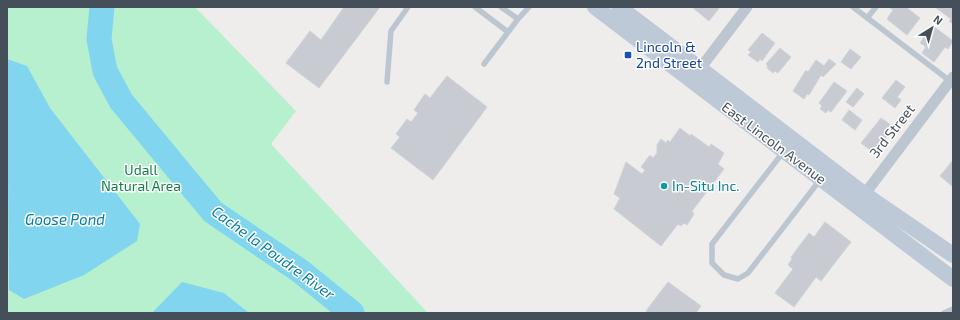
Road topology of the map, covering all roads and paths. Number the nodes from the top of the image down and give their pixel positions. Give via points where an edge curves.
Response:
1 (408, 7) edge
2 (476, 7) edge
3 (502, 7) edge
4 (529, 7) edge
5 (595, 7) edge
6 (619, 7) edge
7 (747, 7) edge
8 (853, 7) edge
9 (876, 7) edge
10 (867, 18) junction
11 (518, 19) junction
12 (508, 32) junction
13 (484, 64) dead end
14 (696, 75) junction
15 (951, 79) edge
16 (386, 82) dead end
17 (789, 146) junction
18 (825, 173) junction
19 (860, 199) junction
20 (953, 255) edge
21 (953, 278) edge
22 (953, 309) edge
23 (944, 313) edge

1 - 16 lane via 391,31
2 - 12 lane
3 - 11 lane
4 - 11 lane
5 - 14 street, East Lincoln Avenue
6 - 14 street, East Lincoln Avenue
7 - 14 street
8 - 10 lane
9 - 10 lane
10 - 15 lane
11 - 12 lane
12 - 13 lane
14 - 17 street, East Lincoln Avenue
15 - 19 street, 3rd Street
17 - 18 street, East Lincoln Avenue
17 - 18 lane via 712,244 712,263 724,275 738,279 748,273
18 - 19 street, East Lincoln Avenue
19 - 20 street, East Lincoln Avenue
19 - 21 street, East Lincoln Avenue
22 - 23 lane

